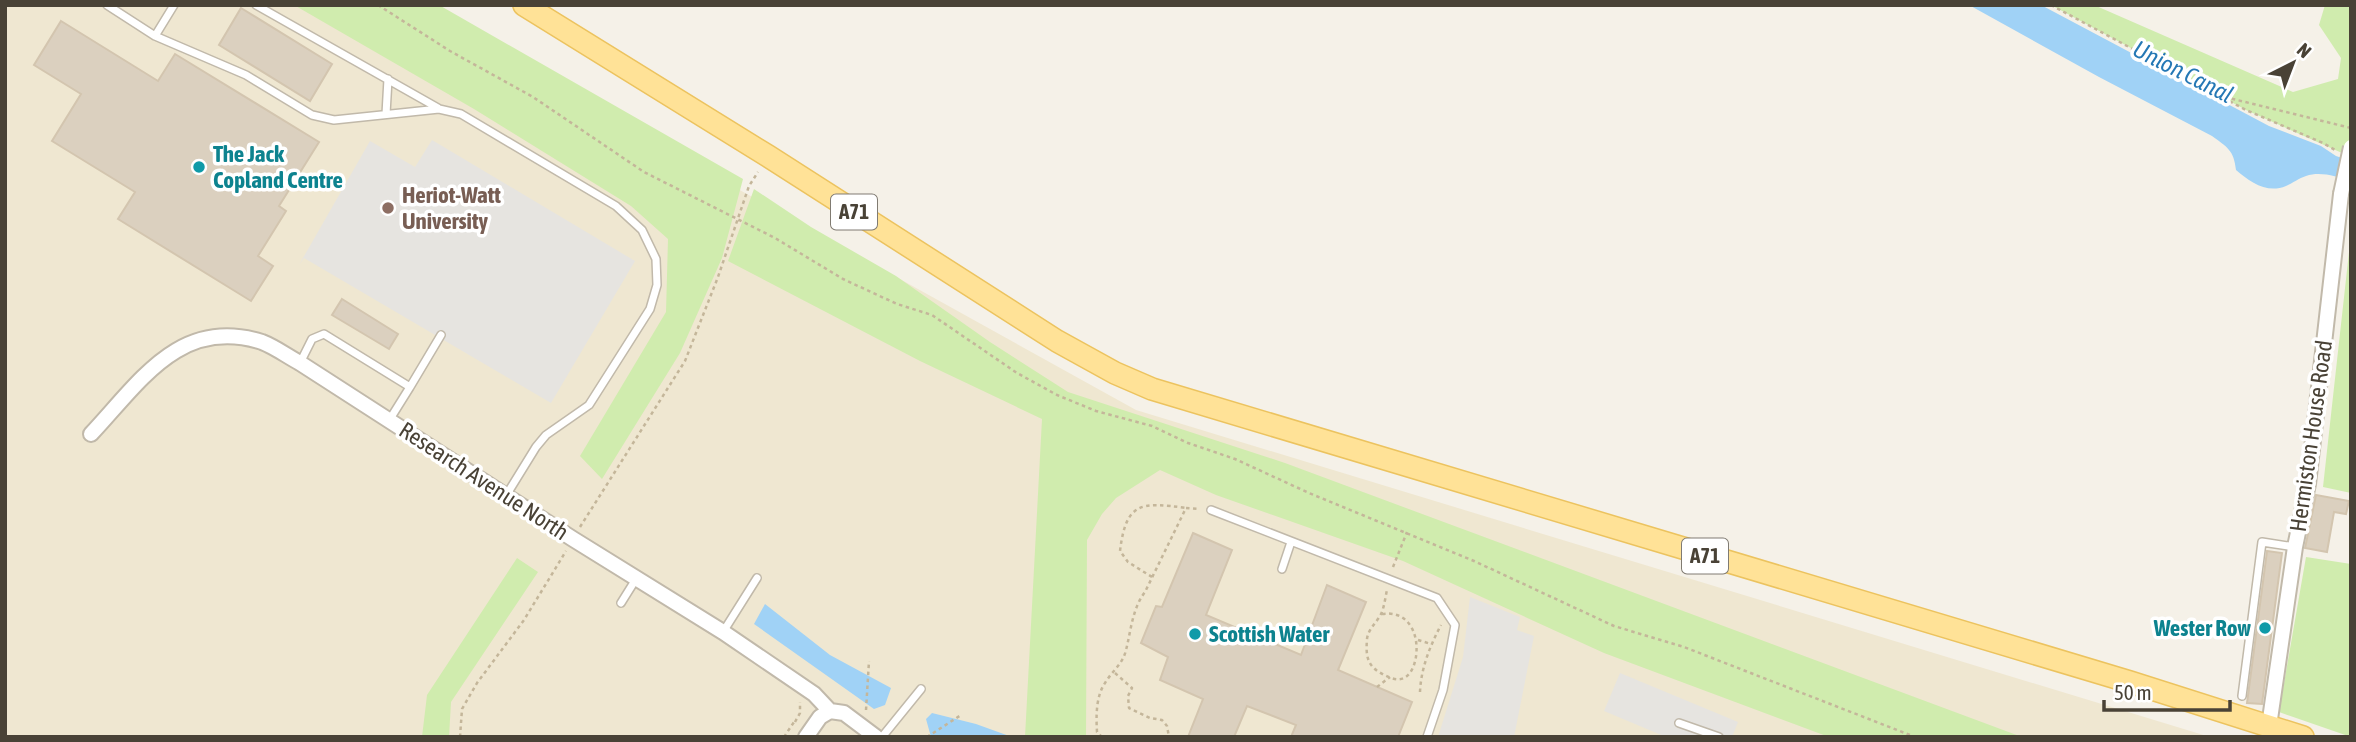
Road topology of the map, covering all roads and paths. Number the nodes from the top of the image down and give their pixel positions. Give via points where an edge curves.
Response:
1 (107, 5) edge
2 (174, 5) edge
3 (256, 5) edge
4 (524, 5) edge
5 (2051, 5) edge
6 (155, 36) junction
7 (388, 79) junction
8 (2219, 96) junction
9 (439, 108) junction
10 (386, 114) junction
11 (2351, 128) edge
12 (2346, 150) edge
13 (768, 156) junction
14 (441, 335) dead end
15 (300, 362) junction
16 (410, 387) junction
17 (390, 419) junction
18 (91, 434) dead end
19 (507, 494) junction
20 (1186, 508) junction
21 (1211, 510) joint
22 (573, 539) junction
23 (1291, 542) junction
24 (2295, 547) junction
25 (1282, 569) dead end
26 (1152, 577) junction
27 (757, 578) dead end
28 (636, 579) junction
29 (621, 603) dead end
30 (1447, 612) junction
31 (723, 632) junction
32 (1416, 640) junction
33 (1431, 644) junction
34 (869, 661) dead end
35 (1114, 672) junction
36 (1409, 674) junction
37 (1390, 677) junction
38 (1421, 677) junction
39 (1377, 687) dead end
40 (921, 689) dead end
41 (1420, 692) dead end
42 (2242, 696) dead end
43 (866, 707) dead end
44 (830, 711) junction
45 (961, 715) dead end
46 (1679, 723) dead end
47 (2269, 726) junction
48 (460, 737) edge
49 (806, 737) edge
50 (876, 737) edge
51 (882, 737) edge
52 (927, 737) edge
53 (1102, 737) edge
54 (1169, 737) edge
55 (1427, 737) edge
56 (1718, 737) edge
57 (2303, 737) edge

1 - 6 lane
2 - 6 lane
3 - 7 lane
4 - 13 main road, A71
5 - 8 path
6 - 10 lane via 246,75 312,115 334,120
7 - 9 lane
7 - 10 lane
8 - 11 path
8 - 12 path
9 - 10 lane
9 - 19 lane via 461,114 615,206 642,230 656,259 657,285 650,309 589,405 546,435
12 - 24 street, Hermiston House Road, bridge via 2308,484
13 - 22 path via 749,186 685,361
13 - 47 main road, A71 via 1057,341 1152,389
14 - 16 lane
15 - 16 lane via 312,339 324,334
15 - 17 street, Research Avenue North
15 - 18 street, Research Avenue North via 264,343 233,335 204,337 175,349 156,365
16 - 17 lane
17 - 19 street, Research Avenue North
19 - 22 street, Research Avenue North
20 - 21 path
20 - 26 path
20 - 26 path via 1150,503 1133,512 1122,533 1119,551
21 - 23 lane
22 - 28 street, Research Avenue North
22 - 48 path via 462,709
23 - 25 lane
23 - 30 lane via 1437,598
24 - 42 lane via 2262,542
24 - 47 street, Hermiston House Road
26 - 35 path
27 - 31 lane
28 - 29 lane
28 - 31 street, Research Avenue North
30 - 33 path
30 - 55 lane via 1455,625 1443,690
31 - 44 street, Research Avenue North via 814,694
32 - 33 path
32 - 36 path
32 - 37 path via 1412,627 1393,612 1382,614 1375,623 1367,635 1367,658 1371,667
33 - 38 path
34 - 43 path
35 - 53 path via 1104,684 1097,707 1097,732
35 - 54 path via 1132,688 1129,708 1162,720
36 - 37 path
36 - 38 path
37 - 39 path
38 - 41 path
40 - 51 lane
44 - 49 street
44 - 50 street, Research Avenue North via 844,713
45 - 52 path
46 - 56 lane
47 - 57 main road, A71

